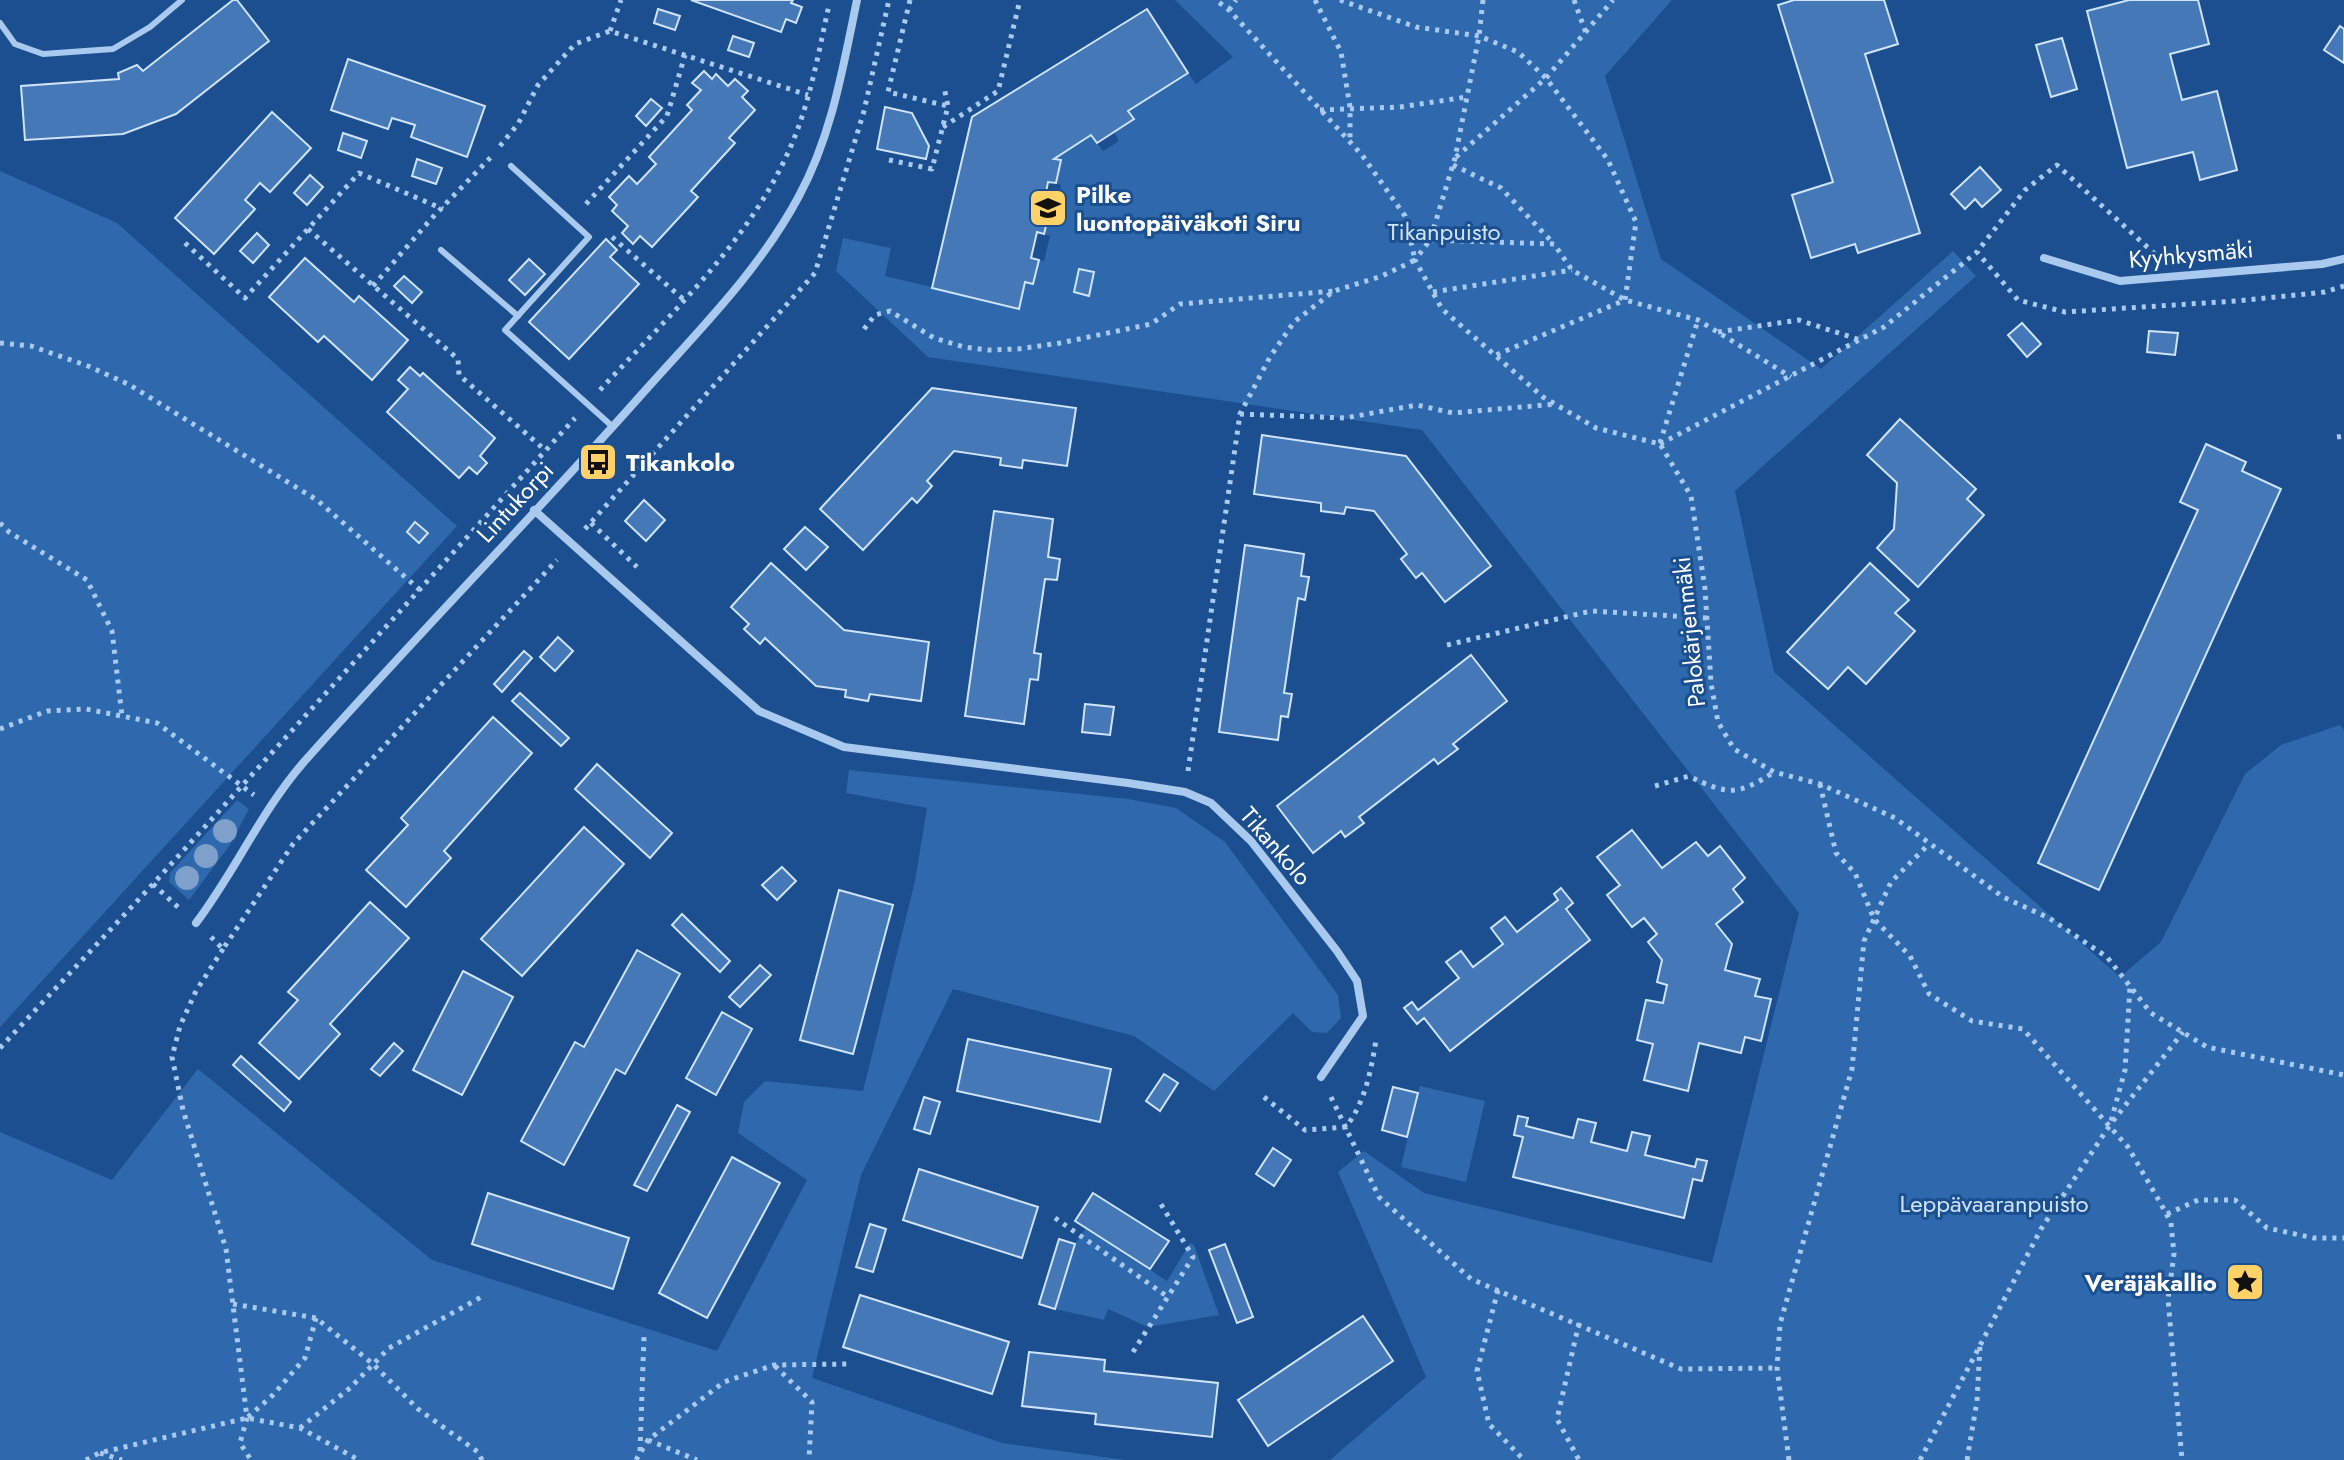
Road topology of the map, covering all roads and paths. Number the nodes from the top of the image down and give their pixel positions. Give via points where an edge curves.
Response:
1 (182, 0) edge
2 (621, 0) edge
3 (830, 0) edge
4 (857, 0) edge
5 (910, 0) edge
6 (1020, 0) edge
7 (1216, 0) edge
8 (1236, 0) edge
9 (1315, 0) edge
10 (1340, 0) edge
11 (1483, 0) edge
12 (1574, 0) edge
13 (1613, 0) edge
14 (1229, 10) junction
15 (0, 23) edge
16 (610, 31) junction
17 (1586, 33) junction
18 (1479, 36) junction
19 (685, 55) junction
20 (1546, 78) junction
21 (944, 87) dead end
22 (808, 95) junction
23 (1467, 97) junction
24 (948, 106) junction
25 (1350, 107) junction
26 (1319, 110) junction
27 (943, 127) junction
28 (1350, 141) junction
29 (1455, 158) junction
30 (889, 160) dead end
31 (1453, 165) junction
32 (511, 166) dead end
33 (2025, 190) dead end
34 (443, 209) junction
35 (571, 221) junction
36 (308, 229) junction
37 (589, 237) junction
38 (1430, 240) junction
39 (185, 243) dead end
40 (1554, 244) junction
41 (441, 250) dead end
42 (1977, 252) dead end
43 (2156, 256) dead end
44 (2044, 258) dead end
45 (2344, 259) edge
46 (1415, 260) junction
47 (1572, 270) junction
48 (373, 286) junction
49 (1334, 291) junction
50 (1433, 292) junction
51 (683, 299) junction
52 (1625, 300) junction
53 (518, 316) junction
54 (1698, 320) junction
55 (864, 329) dead end
56 (1717, 332) junction
57 (1860, 340) junction
58 (0, 343) edge
59 (1496, 355) junction
60 (1791, 377) junction
61 (588, 404) junction
62 (1556, 404) junction
63 (1240, 414) junction
64 (613, 427) junction
65 (2344, 436) edge
66 (2337, 437) dead end
67 (1660, 444) junction
68 (545, 450) junction
69 (534, 510) junction
70 (0, 523) edge
71 (591, 523) dead end
72 (572, 544) junction
73 (644, 573) dead end
74 (420, 590) junction
75 (1707, 618) junction
76 (1447, 645) dead end
77 (122, 716) junction
78 (0, 729) edge
79 (1174, 772) dead end
80 (1774, 772) junction
81 (1820, 784) junction
82 (239, 786) junction
83 (1655, 786) dead end
84 (273, 806) junction
85 (1929, 844) junction
86 (153, 884) junction
87 (1874, 919) junction
88 (196, 923) junction
89 (223, 949) junction
90 (2130, 986) junction
91 (2183, 1032) junction
92 (1377, 1038) dead end
93 (0, 1048) edge
94 (2344, 1075) edge
95 (1321, 1077) joint
96 (1264, 1097) dead end
97 (2110, 1125) junction
98 (1346, 1127) junction
99 (1159, 1201) dead end
100 (2167, 1214) junction
101 (1055, 1218) dead end
102 (2344, 1238) edge
103 (1498, 1290) junction
104 (485, 1295) dead end
105 (1168, 1297) junction
106 (233, 1304) junction
107 (316, 1318) junction
108 (1579, 1323) junction
109 (644, 1336) dead end
110 (1980, 1343) junction
111 (1133, 1352) dead end
112 (373, 1364) junction
113 (847, 1364) dead end
114 (774, 1365) junction
115 (1777, 1368) junction
116 (247, 1418) junction
117 (300, 1428) junction
118 (648, 1440) junction
119 (99, 1453) junction
120 (638, 1457) edge
121 (86, 1460) edge
122 (122, 1460) edge
123 (251, 1460) edge
124 (359, 1460) edge
125 (482, 1460) edge
126 (697, 1460) edge
127 (809, 1460) edge
128 (1524, 1460) edge
129 (1579, 1460) edge
130 (1789, 1460) edge
131 (1920, 1460) edge
132 (1967, 1460) edge
133 (2182, 1460) edge

1 - 15 lane via 113,49 43,54 15,44
2 - 16 path
3 - 22 path
4 - 64 street, Lintukorpi via 824,140 800,194 752,270
5 - 24 path via 888,92
6 - 27 path via 998,91
7 - 14 path
8 - 14 path
9 - 25 path via 1341,52
10 - 18 path via 1416,27
11 - 18 path
12 - 17 path
13 - 17 path
14 - 26 path
16 - 19 path
16 - 34 path via 575,44 538,85 518,124
17 - 20 path
18 - 20 path via 1518,52
18 - 23 path
19 - 22 path
19 - 35 path via 667,116
20 - 29 path
20 - 52 path via 1608,160 1636,222
21 - 24 path
22 - 51 path via 793,142 736,240
23 - 25 path via 1400,107
23 - 29 path
24 - 27 path
25 - 26 path
25 - 28 path
26 - 28 path
27 - 30 path via 932,169
28 - 46 path via 1405,216
29 - 31 path
31 - 38 path
31 - 40 path via 1501,188
32 - 35 lane
33 - 43 path via 2057,165
34 - 36 path via 359,173
34 - 48 path
35 - 37 lane
36 - 39 path via 245,298
36 - 48 path
37 - 51 path via 602,228
37 - 53 lane
38 - 40 path
38 - 46 path
40 - 47 path
41 - 53 lane
42 - 57 path via 1884,327
44 - 45 street, Kyyhkysmäki via 2120,281
46 - 49 path
46 - 50 path
47 - 50 path
47 - 52 path
48 - 68 path via 458,359 459,375
49 - 55 path via 1180,304 1151,324 1018,349 964,347 934,338 890,311 875,315
49 - 63 path via 1294,322
50 - 59 path via 1442,309
51 - 61 path
52 - 54 path
52 - 59 path
53 - 61 lane via 505,330
54 - 56 path
54 - 67 path
56 - 57 path via 1799,320
56 - 60 path
57 - 60 path
58 - 74 path via 31,346 128,384 317,500
59 - 62 path
60 - 67 path
61 - 64 lane
61 - 68 path
62 - 63 path via 1453,413 1417,405 1345,418
62 - 67 path via 1596,428
63 - 79 path via 1188,775
64 - 69 street, Lintukorpi
65 - 66 path
67 - 75 path, Palokärjenmäki via 1691,496
68 - 74 path
69 - 72 street, Tikankolo
69 - 84 street, Lintukorpi via 300,767
70 - 77 path via 87,580 112,631
71 - 73 path
72 - 89 path via 293,844
72 - 95 street, Tikankolo via 759,711 844,747 1185,792 1211,803 1251,841 1357,981 1363,1016
74 - 82 path
75 - 76 path via 1591,611
75 - 80 path, Palokärjenmäki via 1718,722 1734,749
77 - 78 path via 86,709 47,711
77 - 82 path via 157,723
80 - 81 path, Palokärjenmäki
80 - 83 path via 1753,786 1724,792 1689,776
81 - 85 path, Palokärjenmäki via 1895,818
81 - 87 path via 1836,853 1855,873
82 - 84 path
82 - 86 path
84 - 88 street, Lintukorpi
85 - 87 path via 1891,882
85 - 90 path, Palokärjenmäki via 2003,897 2049,918 2107,957
86 - 88 path
86 - 93 path
87 - 97 path via 1910,956 1929,994 1972,1021 2023,1029
87 - 115 path via 1864,941 1852,1069 1780,1324
88 - 89 path
89 - 106 path via 196,991 172,1057 226,1249
90 - 91 path, Palokärjenmäki via 2151,1013
90 - 97 path via 2125,1070
91 - 94 path, Palokärjenmäki via 2207,1047
91 - 97 path
92 - 98 path via 1358,1111
95 - 98 path
96 - 98 path via 1305,1130
97 - 100 path
97 - 110 path via 2041,1229
98 - 103 path via 1379,1197 1471,1279
99 - 105 path via 1193,1257
100 - 102 path via 2198,1200 2235,1200 2267,1228
100 - 133 path via 2174,1254 2168,1299
101 - 105 path
103 - 108 path
103 - 128 path via 1477,1371 1489,1424
104 - 112 path via 389,1348
105 - 111 path
106 - 107 path
106 - 116 path
107 - 112 path
107 - 116 path via 305,1358
108 - 115 path via 1681,1369
108 - 129 path via 1557,1419
109 - 120 path
110 - 131 path
110 - 132 path
112 - 117 path
112 - 125 path via 418,1409
113 - 114 path
114 - 118 path via 724,1382
114 - 127 path via 812,1402
115 - 130 path
116 - 117 path
116 - 119 path
116 - 123 path via 240,1443
117 - 124 path
118 - 120 path
118 - 126 path
119 - 121 path
119 - 122 path

